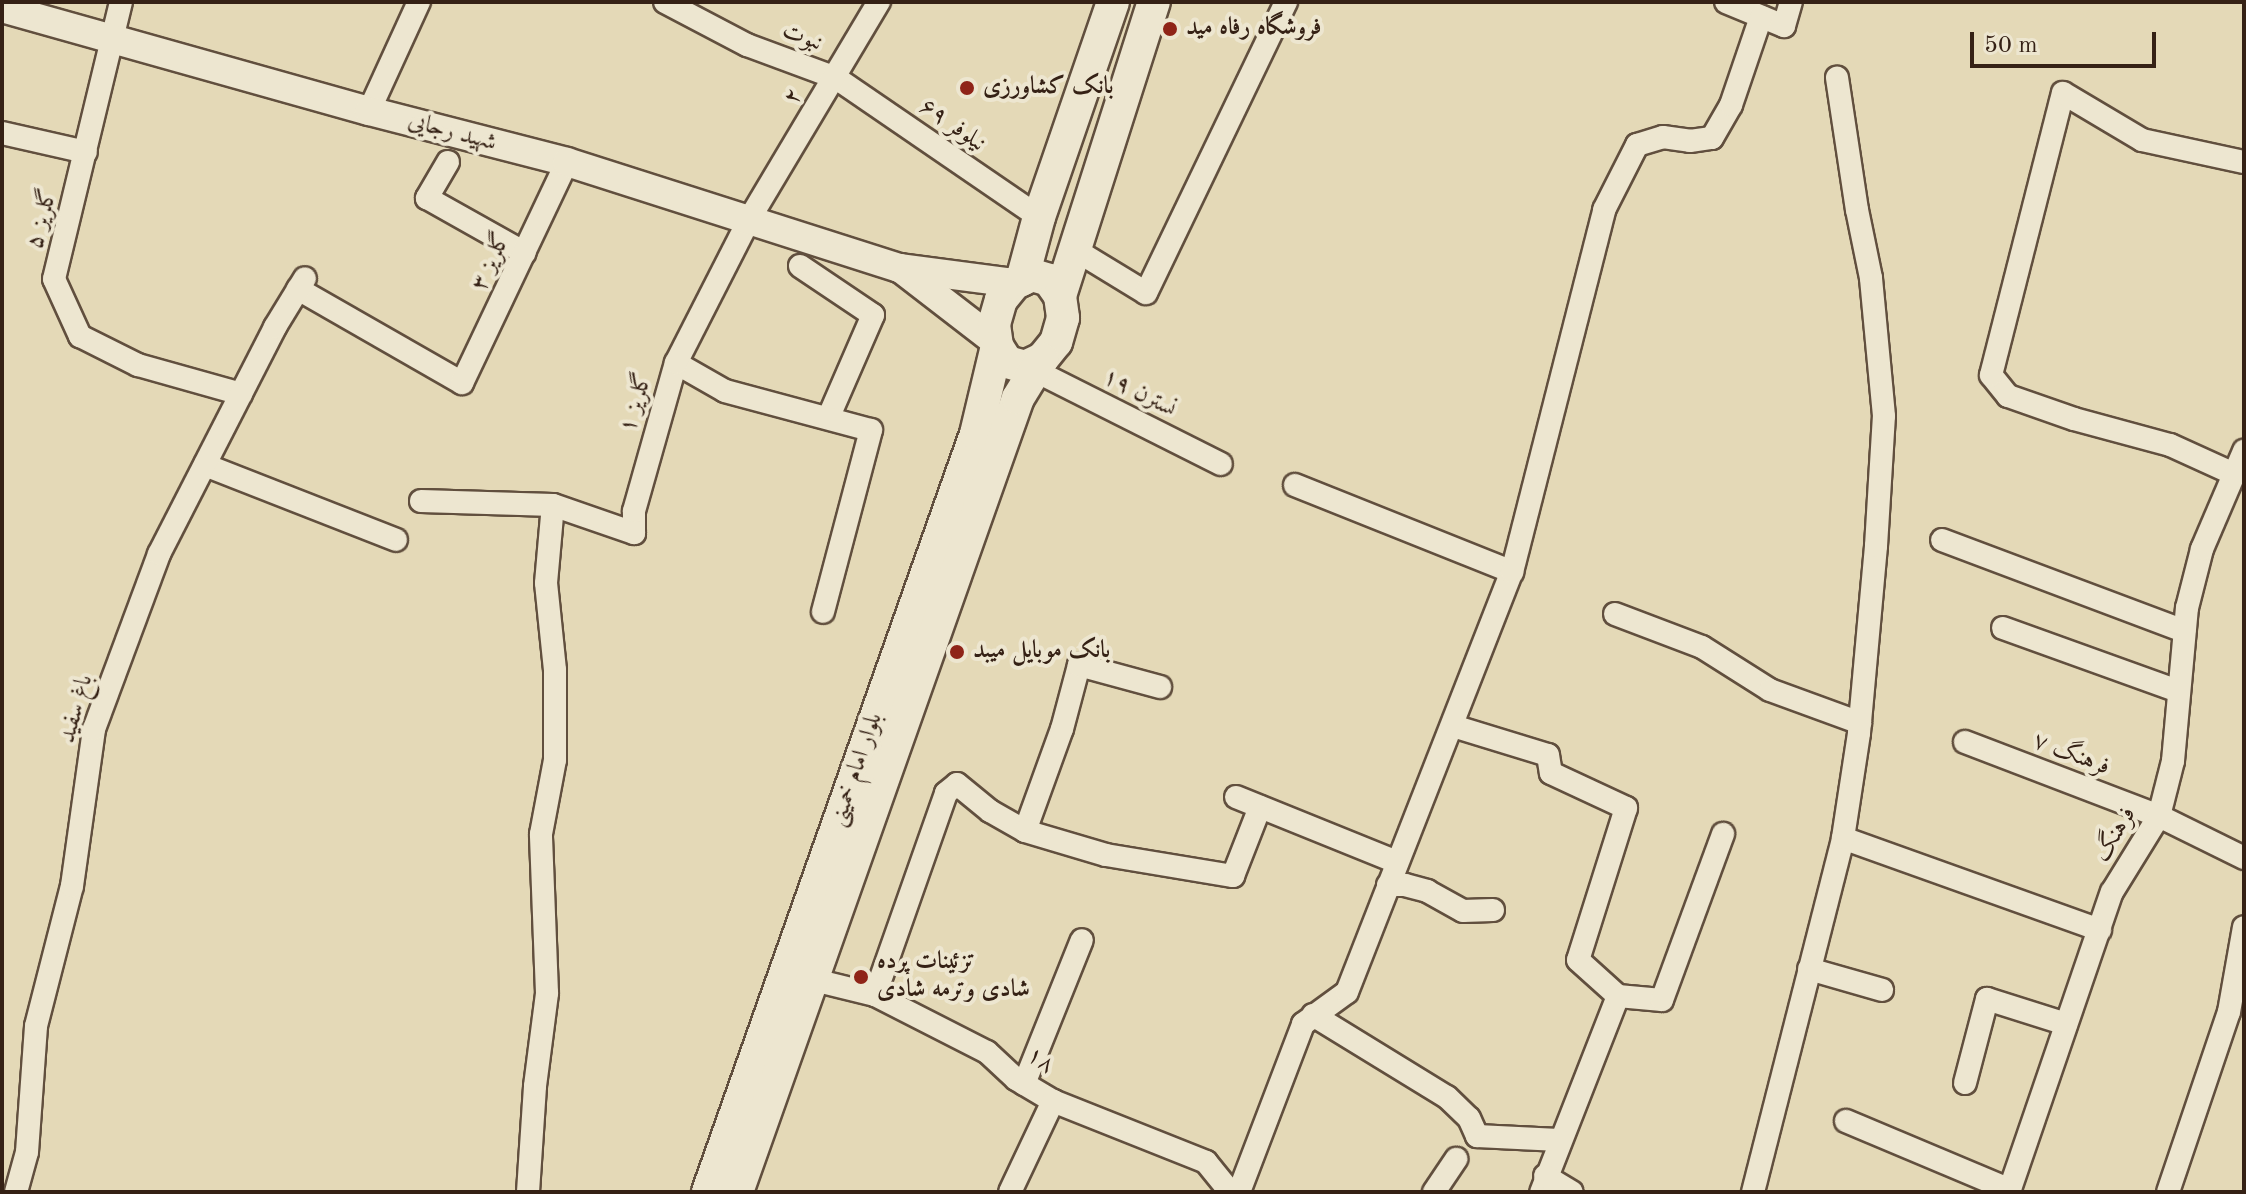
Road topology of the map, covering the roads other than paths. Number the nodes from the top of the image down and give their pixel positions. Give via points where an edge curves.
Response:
1 (121, 2) edge
2 (419, 2) edge
3 (665, 2) edge
4 (879, 2) edge
5 (1113, 2) edge
6 (1154, 2) edge
7 (1286, 2) edge
8 (1726, 2) edge
9 (1791, 2) edge
10 (2, 8) edge
11 (1761, 17) junction
12 (112, 38) junction
13 (836, 78) junction
14 (1837, 78) dead end
15 (369, 111) junction
16 (2, 133) edge
17 (86, 152) junction
18 (448, 162) dead end
19 (567, 162) junction
20 (2244, 162) edge
21 (1039, 217) junction
22 (750, 218) junction
23 (1074, 249) junction
24 (525, 253) junction
25 (800, 266) dead end
26 (899, 268) junction
27 (1018, 281) junction
28 (302, 283) joint
29 (1060, 296) junction
30 (996, 344) junction
31 (676, 363) junction
32 (1038, 364) junction
33 (241, 394) junction
34 (829, 416) junction
35 (2244, 451) edge
36 (1221, 464) dead end
37 (205, 465) junction
38 (2234, 474) junction
39 (1295, 485) dead end
40 (421, 501) dead end
41 (553, 505) junction
42 (396, 540) dead end
43 (1942, 540) dead end
44 (1512, 572) junction
45 (823, 612) dead end
46 (1615, 614) dead end
47 (2003, 628) dead end
48 (2184, 631) junction
49 (1160, 687) dead end
50 (2178, 691) junction
51 (1860, 723) junction
52 (1453, 726) junction
53 (1965, 742) dead end
54 (1236, 797) dead end
55 (1260, 807) junction
56 (2159, 816) junction
57 (1025, 831) junction
58 (1723, 834) dead end
59 (1843, 838) junction
60 (2244, 858) edge
61 (1397, 862) junction
62 (1388, 885) junction
63 (1493, 910) dead end
64 (2244, 927) edge
65 (2100, 930) junction
66 (1082, 940) dead end
67 (1809, 969) junction
68 (814, 980) junction
69 (1882, 990) dead end
70 (875, 995) junction
71 (1618, 996) junction
72 (1313, 1015) junction
73 (2066, 1024) junction
74 (1965, 1083) dead end
75 (1024, 1084) junction
76 (1053, 1101) junction
77 (1846, 1121) dead end
78 (1559, 1140) junction
79 (1456, 1159) dead end
80 (12, 1184) edge
81 (1543, 1184) edge
82 (2010, 1191) edge
83 (528, 1192) edge
84 (708, 1192) edge
85 (737, 1192) edge
86 (1010, 1192) edge
87 (1230, 1192) edge
88 (1239, 1192) edge
89 (1434, 1192) edge
90 (1572, 1192) edge
91 (1753, 1192) edge
92 (2168, 1192) edge

1 - 12 street, گلریز ۵
2 - 15 street
3 - 13 street, نبوت via 747,45
4 - 13 street, ۲
5 - 21 main road
6 - 23 main road
7 - 23 street via 1146,293
8 - 11 street
9 - 11 street via 1784,26
10 - 12 street, شهید رجایی
11 - 44 street via 1731,105 1712,138 1663,137 1637,145 1604,210
12 - 15 street, شهید رجایی
12 - 17 street, گلریز ۵
13 - 21 street, نیلوفر ۶۹
13 - 22 street, ۲
14 - 51 street via 1871,278 1884,416
15 - 19 street, شهید رجایی
16 - 17 street
17 - 33 street, گلریز ۵ via 54,279 80,336 138,365
18 - 24 street via 427,198
19 - 22 street, شهید رجایی
19 - 24 street, گلریز ۳
20 - 38 street via 2142,140 2063,93 1991,375 2008,396 2170,445
21 - 27 main road
22 - 26 street, شهید رجایی
22 - 31 street, گلریز ۱
23 - 29 main road
24 - 28 street, گلریز ۳ via 462,383
25 - 34 street via 873,315
26 - 27 street
26 - 30 street
27 - 29 main road via 1032,275 1049,280
27 - 30 main road via 1001,300 994,324
28 - 33 street, باغ سفید
29 - 32 main road via 1063,318 1056,342
30 - 32 main road via 1007,362
30 - 84 main road, بلوار امام خمینی via 976,434
31 - 34 street via 725,391
31 - 41 street, گلریز ۱ via 634,511 634,533
32 - 36 street, نسترن ۱۹
32 - 68 main road, بلوار امام خمینی via 1018,398
33 - 37 street, باغ سفید
34 - 45 street via 871,430
35 - 38 street, فرهنگ
37 - 42 street
37 - 80 street, باغ سفید via 159,554 94,729 72,886 36,1026 27,1152
38 - 48 street, فرهنگ via 2202,549
39 - 44 street
40 - 41 street
41 - 83 street via 546,583 555,670 555,760 541,834 547,993
43 - 48 street
44 - 52 street
46 - 51 street via 1702,647 1770,690
47 - 50 street
48 - 50 street, فرهنگ
49 - 57 street via 1079,665
50 - 56 street, فرهنگ via 2173,761
51 - 59 street
52 - 61 street
52 - 71 street via 1548,755 1551,773 1626,808 1578,960
53 - 56 street, فرهنگ ۷
54 - 55 street
55 - 57 street via 1233,876 1106,855
55 - 61 street
56 - 60 street, فرهنگ ۷
56 - 65 street, فرهنگ via 2112,892
57 - 70 street via 957,784 946,793
58 - 71 street via 1662,1000
59 - 65 street
59 - 67 street
61 - 62 street
62 - 63 street via 1427,891 1463,911
62 - 72 street via 1347,992
64 - 92 street via 2229,1012
65 - 73 street, فرهنگ
66 - 75 street
67 - 69 street
67 - 91 street
68 - 70 street, ۱۸
68 - 85 main road, بلوار امام خمینی
70 - 75 street, ۱۸ via 987,1052
71 - 78 street
72 - 78 street via 1447,1097 1469,1118 1477,1136
72 - 88 street via 1303,1024
73 - 74 street via 1987,999
73 - 82 street, فرهنگ
75 - 76 street, ۱۸
76 - 86 street
76 - 87 street, ۱۸ via 1206,1162
77 - 82 street
78 - 81 street
79 - 89 street
81 - 90 street

